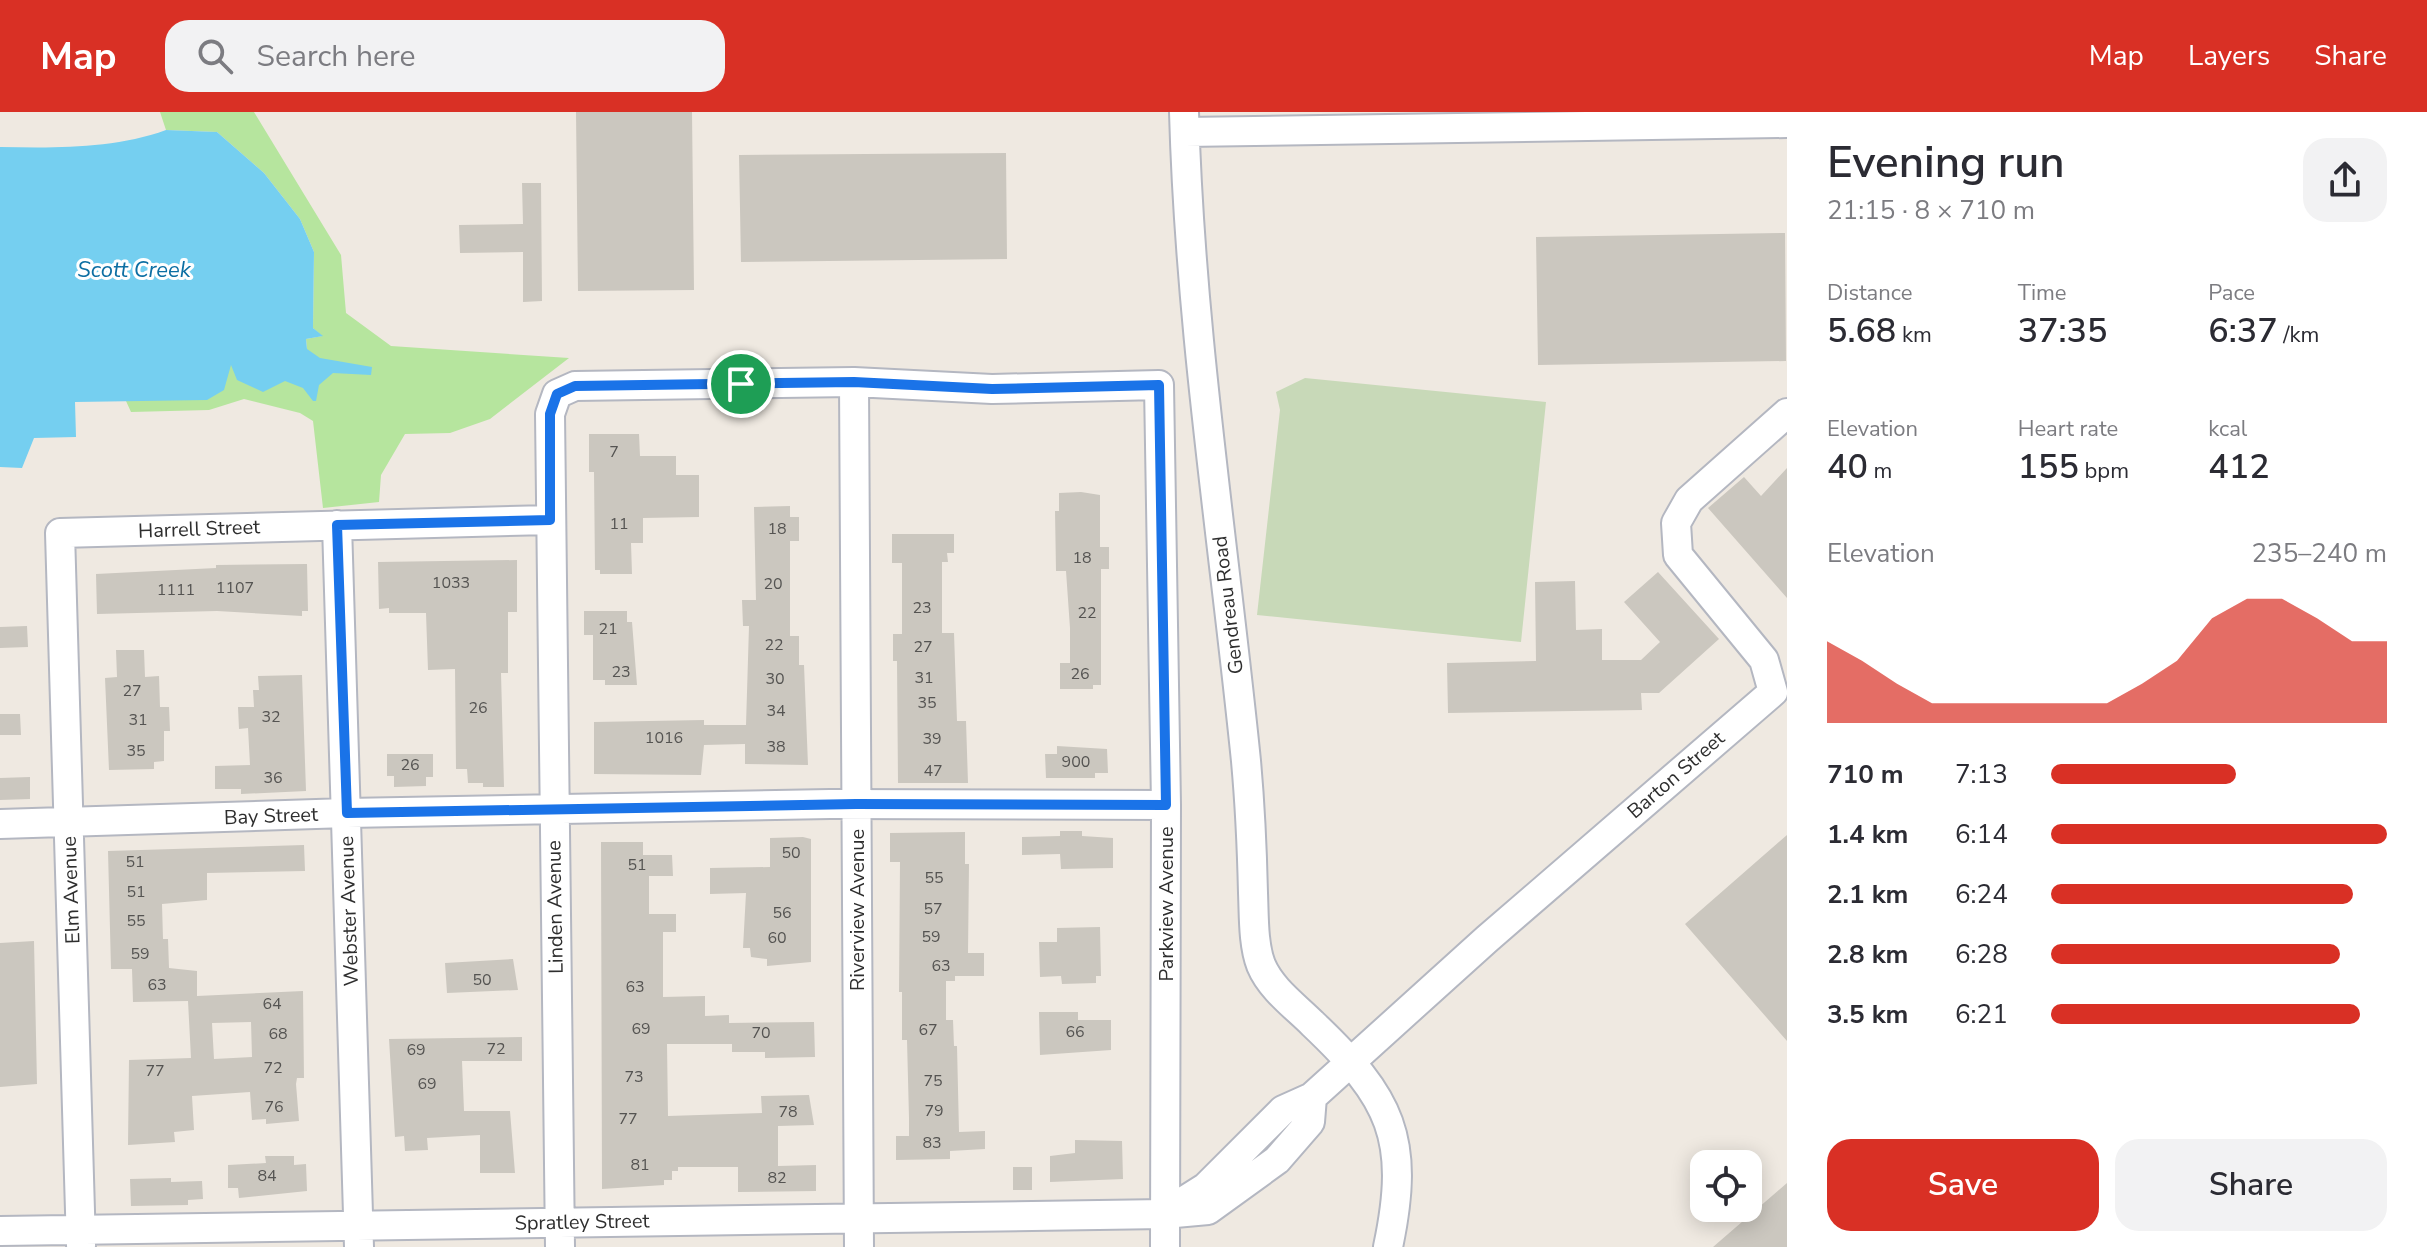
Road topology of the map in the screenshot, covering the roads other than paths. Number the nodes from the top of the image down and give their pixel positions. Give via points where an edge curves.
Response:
1 (1184, 122) edge
2 (1787, 123) edge
3 (854, 382) junction
4 (1787, 413) edge
5 (550, 520) junction
6 (337, 525) junction
7 (60, 533) joint
8 (856, 804) junction
9 (1166, 805) junction
10 (554, 809) junction
11 (347, 813) junction
12 (69, 823) junction
13 (0, 824) edge
14 (1352, 1061) junction
15 (1164, 1214) junction
16 (0, 1231) edge
17 (859, 1233) edge
18 (560, 1234) edge
19 (358, 1236) edge
20 (81, 1238) edge
21 (1165, 1247) edge
22 (1388, 1247) edge

1 - 2 street
1 - 14 street, Gendreau Road via 1193,300 1244,739 1261,965 1276,989
3 - 5 street via 575,386 557,394 550,414
3 - 8 street, Riverview Avenue
3 - 9 street, Parkview Avenue via 992,389 1159,385
4 - 14 street, Barton Street via 1689,500 1676,523 1678,555 1764,660 1773,692
5 - 6 street
5 - 10 street, Linden Avenue
6 - 7 street, Harrell Street
6 - 11 street, Webster Avenue
7 - 12 street, Elm Avenue
8 - 9 street, Bay Street
8 - 10 street, Bay Street
8 - 17 street, Riverview Avenue
9 - 15 street, Parkview Avenue
10 - 11 street, Bay Street
10 - 18 street, Linden Avenue
11 - 12 street, Bay Street
11 - 19 street, Webster Avenue
12 - 13 street, Bay Street
12 - 20 street, Elm Avenue
14 - 15 street, Barton Street via 1312,1097 1310,1122 1277,1160 1208,1210
14 - 22 street, Gendreau Road via 1373,1087 1398,1156 1399,1197
15 - 17 street, Spratley Street
15 - 21 street, Parkview Avenue
16 - 20 street, Spratley Street
17 - 18 street, Spratley Street
18 - 19 street, Spratley Street
19 - 20 street, Spratley Street

